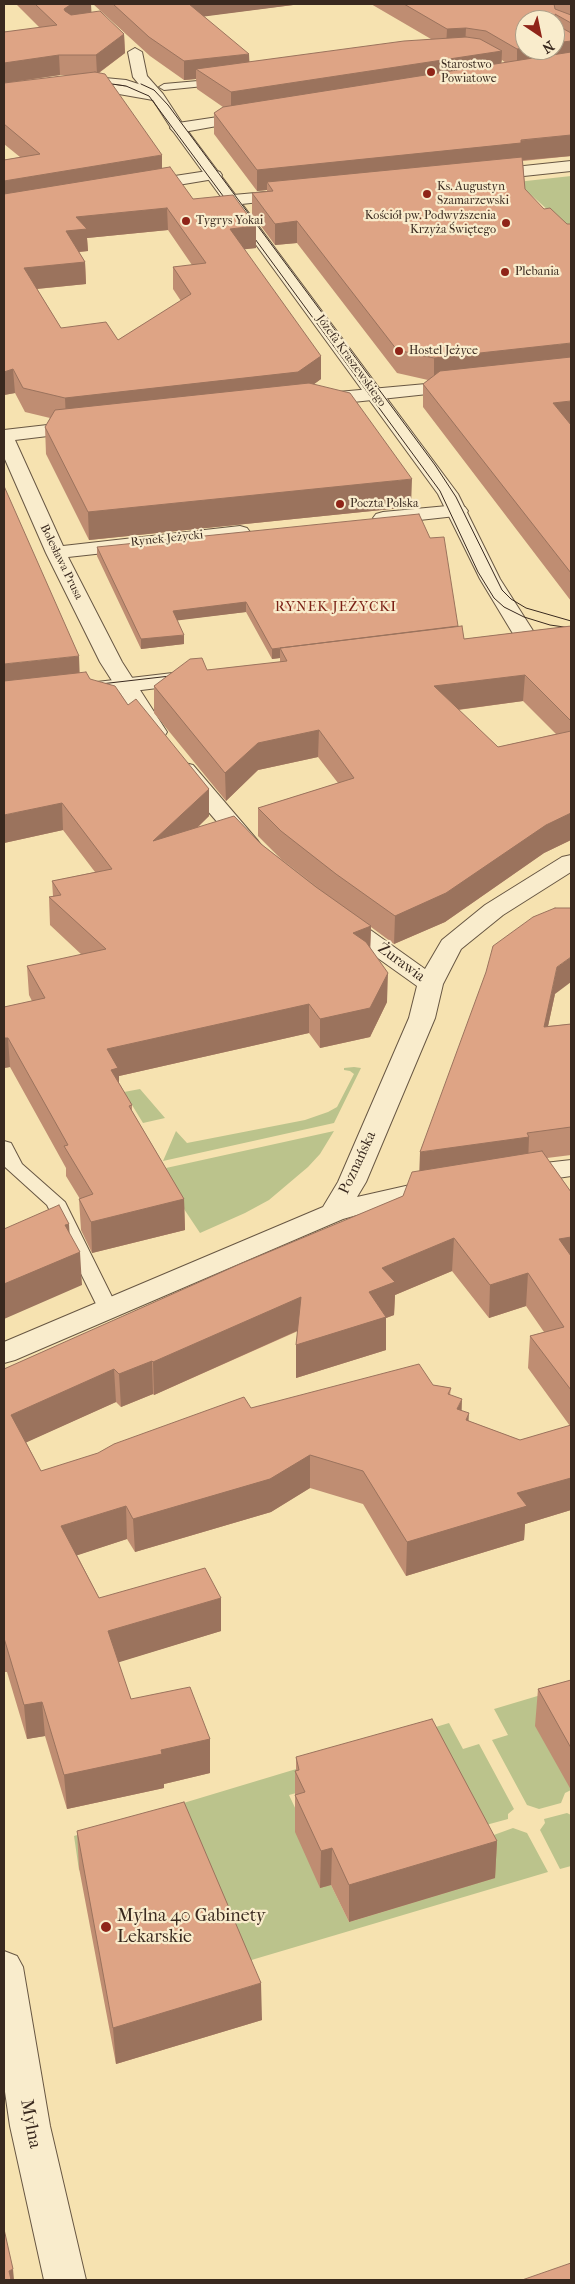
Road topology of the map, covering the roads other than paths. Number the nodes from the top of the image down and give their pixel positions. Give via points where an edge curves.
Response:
1 (130, 49) dead end
2 (232, 81) edge
3 (4, 88) edge
4 (161, 92) junction
5 (4, 98) edge
6 (264, 113) edge
7 (178, 128) junction
8 (571, 166) edge
9 (214, 175) junction
10 (469, 176) edge
11 (128, 189) edge
12 (300, 194) edge
13 (233, 200) junction
14 (473, 384) edge
15 (376, 395) junction
16 (294, 402) edge
17 (97, 426) edge
18 (4, 436) edge
19 (458, 511) junction
20 (369, 519) edge
21 (260, 530) edge
22 (56, 553) junction
23 (525, 637) edge
24 (217, 678) edge
25 (124, 686) junction
26 (4, 690) edge
27 (4, 696) edge
28 (4, 700) edge
29 (264, 859) edge
30 (571, 862) edge
31 (319, 903) edge
32 (430, 984) junction
33 (4, 1146) edge
34 (571, 1168) edge
35 (498, 1178) edge
36 (469, 1182) edge
37 (333, 1213) junction
38 (108, 1309) junction
39 (4, 1353) edge
40 (4, 1967) edge
41 (65, 2280) edge

1 - 4 street, Józefa Kraszewskiego via 140,77
2 - 4 lane
3 - 4 lane via 95,79
4 - 5 street via 96,86
4 - 7 street, Józefa Kraszewskiego
6 - 7 street
7 - 9 street, Józefa Kraszewskiego
8 - 10 street
9 - 11 street
9 - 13 street, Józefa Kraszewskiego
12 - 13 street
13 - 15 street, Józefa Kraszewskiego
14 - 15 street
15 - 16 street
15 - 19 street, Józefa Kraszewskiego
17 - 18 street
18 - 22 street, Bolesława Prusa
19 - 20 street
19 - 23 street, Józefa Kraszewskiego via 490,579
21 - 22 street, Rynek Jeżycki
22 - 25 street, Bolesława Prusa
24 - 25 street
25 - 26 street via 64,683
25 - 27 lane
25 - 28 street
25 - 29 street via 170,751 226,820
30 - 32 street, Poznańska via 494,910 451,945
31 - 32 street, Żurawia
32 - 37 street, Poznańska via 422,1018 352,1182
33 - 38 lane via 14,1167 55,1202
34 - 35 street
36 - 37 street via 384,1198
37 - 38 street, Poznańska
38 - 39 street, Poznańska
40 - 41 street, Mylna via 30,2126

